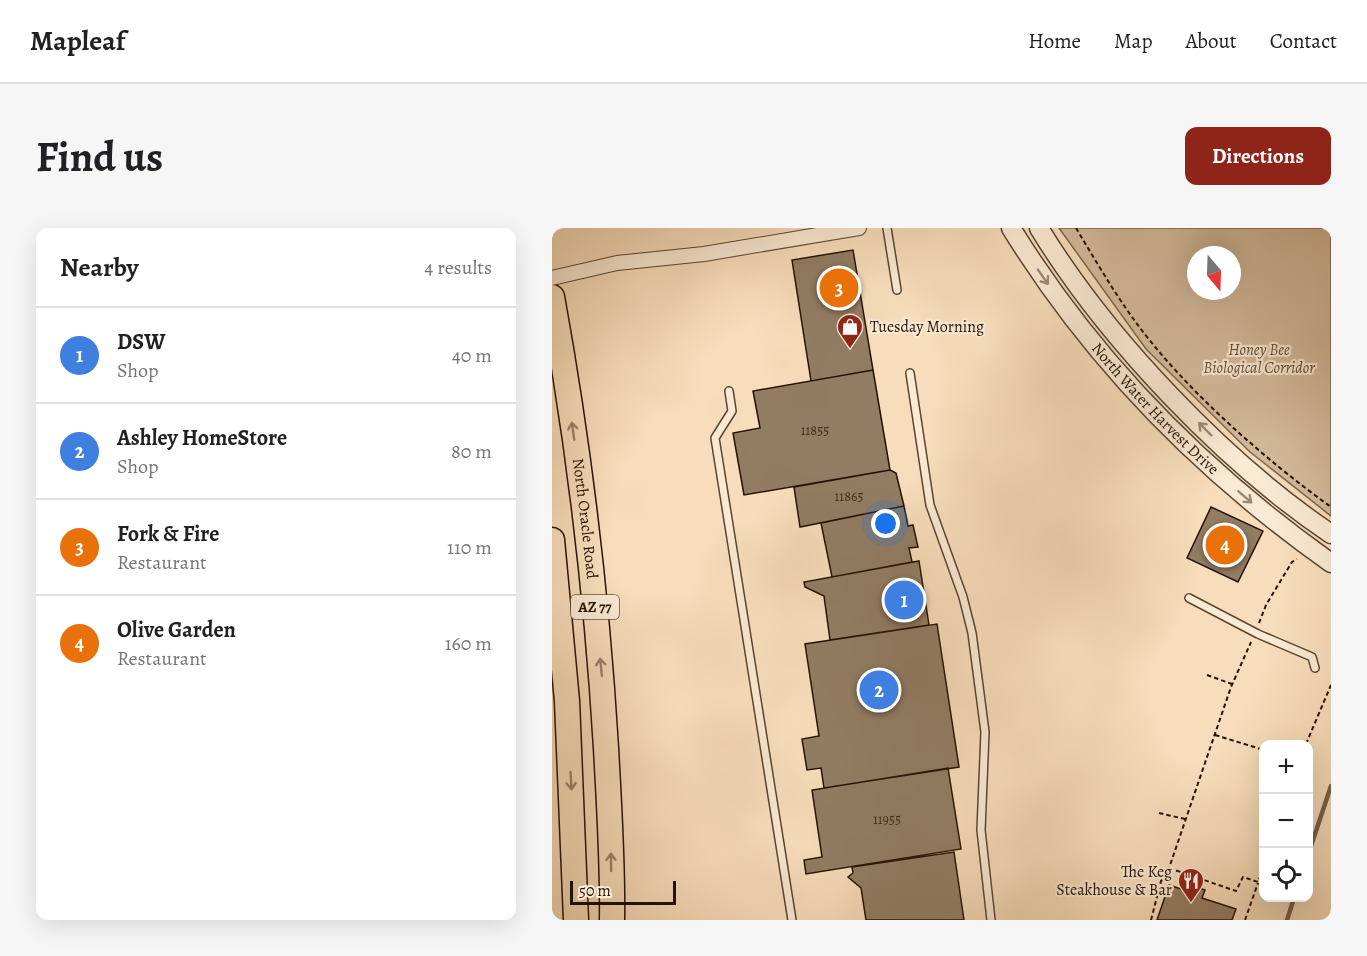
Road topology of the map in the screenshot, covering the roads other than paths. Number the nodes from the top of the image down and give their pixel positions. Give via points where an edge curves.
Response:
1 (859, 228) edge
2 (886, 228) edge
3 (1011, 228) edge
4 (1039, 228) edge
5 (786, 234) edge
6 (552, 278) edge
7 (897, 290) dead end
8 (552, 297) edge
9 (910, 373) dead end
10 (729, 391) dead end
11 (1331, 534) edge
12 (552, 540) edge
13 (1331, 563) edge
14 (1189, 597) dead end
15 (1315, 668) dead end
16 (576, 920) edge
17 (612, 920) edge
18 (792, 920) edge
19 (991, 920) edge

1 - 5 street
2 - 7 lane
3 -> 13 street, North Water Harvest Drive via 1094,345 1152,411 1255,506
11 -> 4 street, North Water Harvest Drive via 1235,456 1180,405 1110,325
5 - 6 street via 704,254 617,263
17 -> 8 highway, North Oracle Road / AZ 77 via 609,792 596,622 581,483
9 - 19 lane via 930,505 972,633 985,732 981,830
10 - 18 lane via 732,411 715,438
12 -> 16 highway, AZ 77 via 567,701
14 - 15 lane via 1312,657

